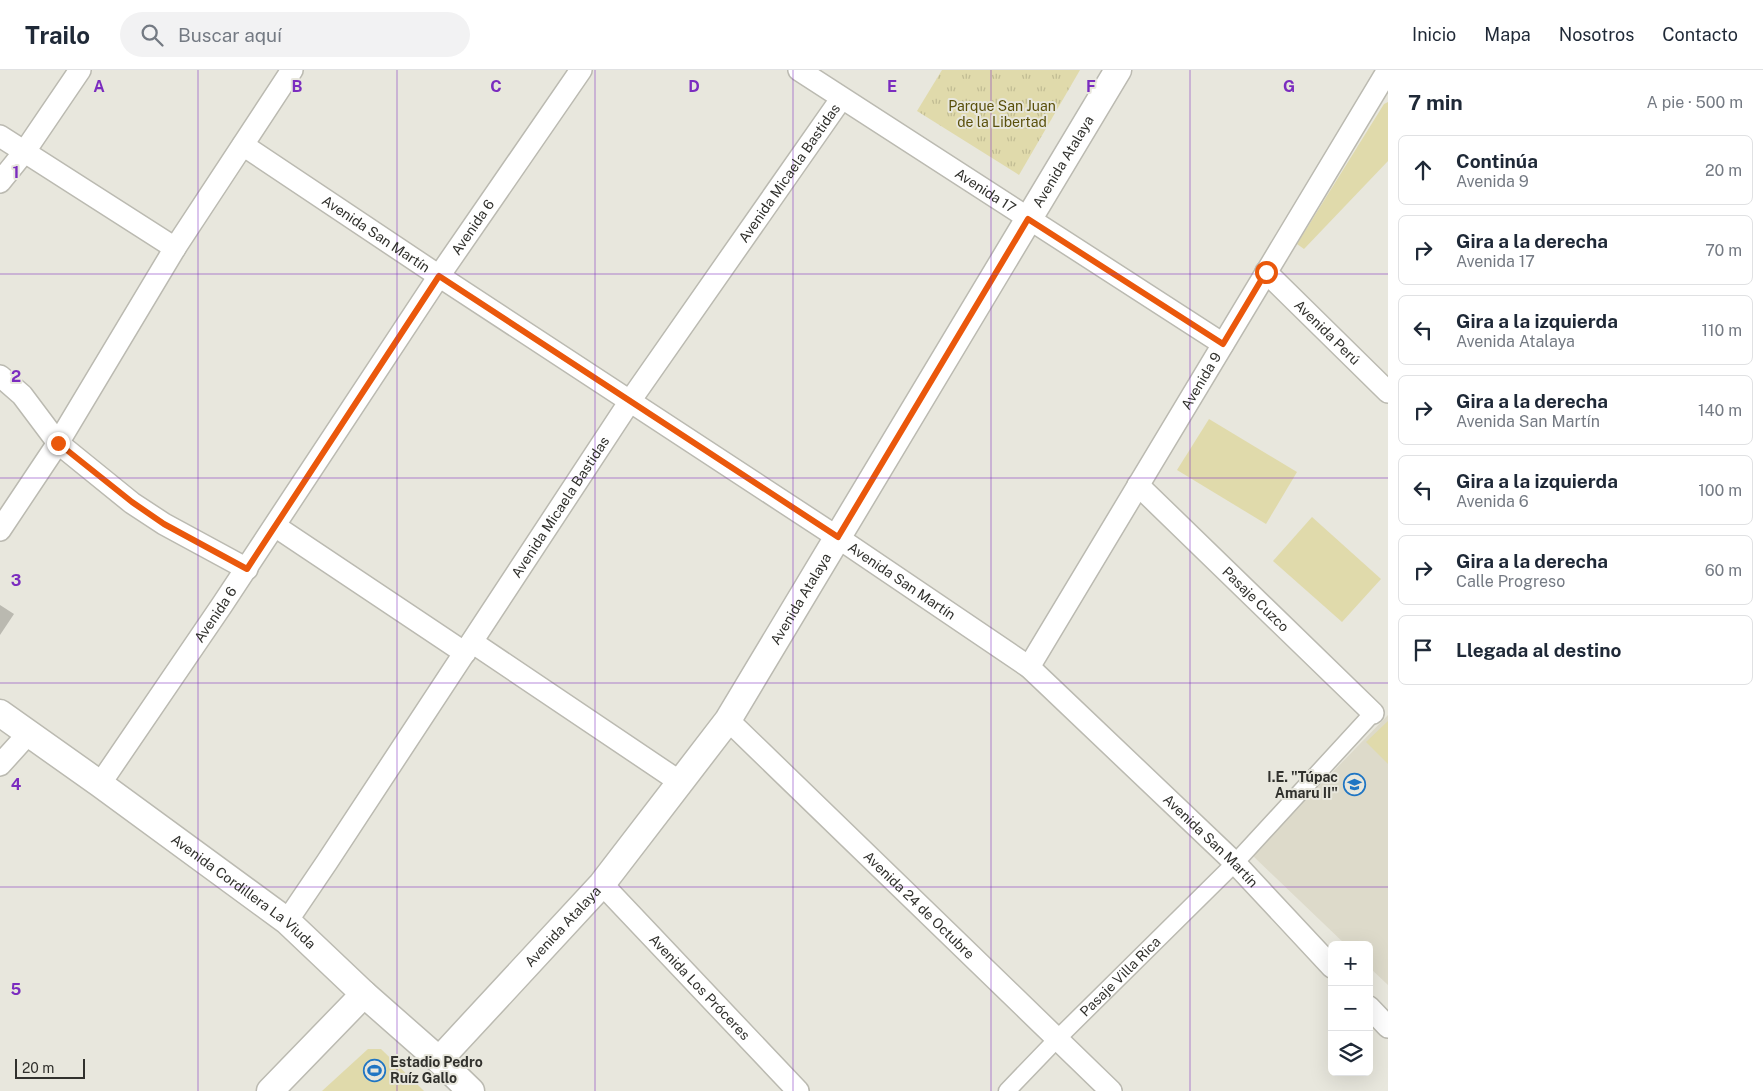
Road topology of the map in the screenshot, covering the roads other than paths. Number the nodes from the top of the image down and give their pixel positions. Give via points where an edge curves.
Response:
1 (80, 70) edge
2 (292, 70) edge
3 (580, 70) edge
4 (1118, 70) edge
5 (1388, 70) edge
6 (808, 73) edge
7 (841, 99) junction
8 (0, 136) edge
9 (243, 145) junction
10 (25, 151) junction
11 (0, 182) edge
12 (1028, 219) junction
13 (175, 248) junction
14 (1266, 272) junction
15 (439, 276) junction
16 (1223, 344) junction
17 (0, 376) edge
18 (1388, 392) edge
19 (630, 401) junction
20 (58, 443) junction
21 (1138, 485) junction
22 (275, 526) junction
23 (0, 530) edge
24 (838, 537) junction
25 (247, 569) junction
26 (469, 648) junction
27 (1029, 667) junction
28 (0, 713) edge
29 (1373, 713) joint
30 (728, 720) junction
31 (28, 734) junction
32 (0, 765) edge
33 (680, 782) junction
34 (100, 784) junction
35 (1235, 863) junction
36 (602, 884) junction
37 (287, 921) junction
38 (1328, 963) edge
39 (364, 994) junction
40 (1373, 1011) edge
41 (1388, 1027) edge
42 (1057, 1039) junction
43 (439, 1060) junction
44 (270, 1091) edge
45 (471, 1091) edge
46 (798, 1091) edge
47 (1007, 1091) edge
48 (1111, 1091) edge

1 - 10 street
2 - 9 street
3 - 15 street, Avenida 6
4 - 12 street, Avenida Atalaya
5 - 14 street, Avenida 9
6 - 7 street, Avenida 17
7 - 12 street, Avenida 17
7 - 19 street, Avenida Micaela Bastidas
8 - 10 street
9 - 13 street
9 - 15 street, Avenida San Martín
10 - 11 street
10 - 13 street
12 - 16 street, Avenida 17
12 - 24 street, Avenida Atalaya
13 - 20 street
14 - 16 street, Avenida 9
14 - 18 street, Avenida Perú
15 - 19 street, Avenida San Martín
15 - 22 street, Avenida 6
16 - 21 street, Avenida 9
17 - 20 street via 22,395
19 - 24 street, Avenida San Martín
19 - 26 street, Avenida Micaela Bastidas
20 - 23 street
20 - 25 street via 156,519
21 - 27 street, Avenida 9
21 - 29 street, Pasaje Cuzco
22 - 25 street, Avenida 6
22 - 26 street
24 - 27 street, Avenida San Martín
24 - 30 street, Avenida Atalaya
25 - 34 street, Avenida 6
26 - 33 street
26 - 37 street, Avenida Micaela Bastidas
27 - 35 street, Avenida San Martín
28 - 31 street, Avenida Cordillera La Viuda
29 - 35 street, Pasaje Villa Rica
30 - 33 street, Avenida Atalaya
30 - 42 street, Avenida 24 de Octubre
31 - 32 street
31 - 34 street, Avenida Cordillera La Viuda
33 - 36 street, Avenida Atalaya
34 - 37 street, Avenida Cordillera La Viuda
35 - 38 street, Avenida San Martín
35 - 42 street, Pasaje Villa Rica
36 - 43 street, Avenida Atalaya
36 - 46 street, Avenida Los Próceres
37 - 39 street, Avenida Cordillera La Viuda
39 - 43 street, Avenida Cordillera La Viuda
39 - 44 street
40 - 41 street
42 - 47 street, Pasaje Villa Rica
42 - 48 street, Avenida 24 de Octubre
43 - 45 street, Avenida Cordillera La Viuda

